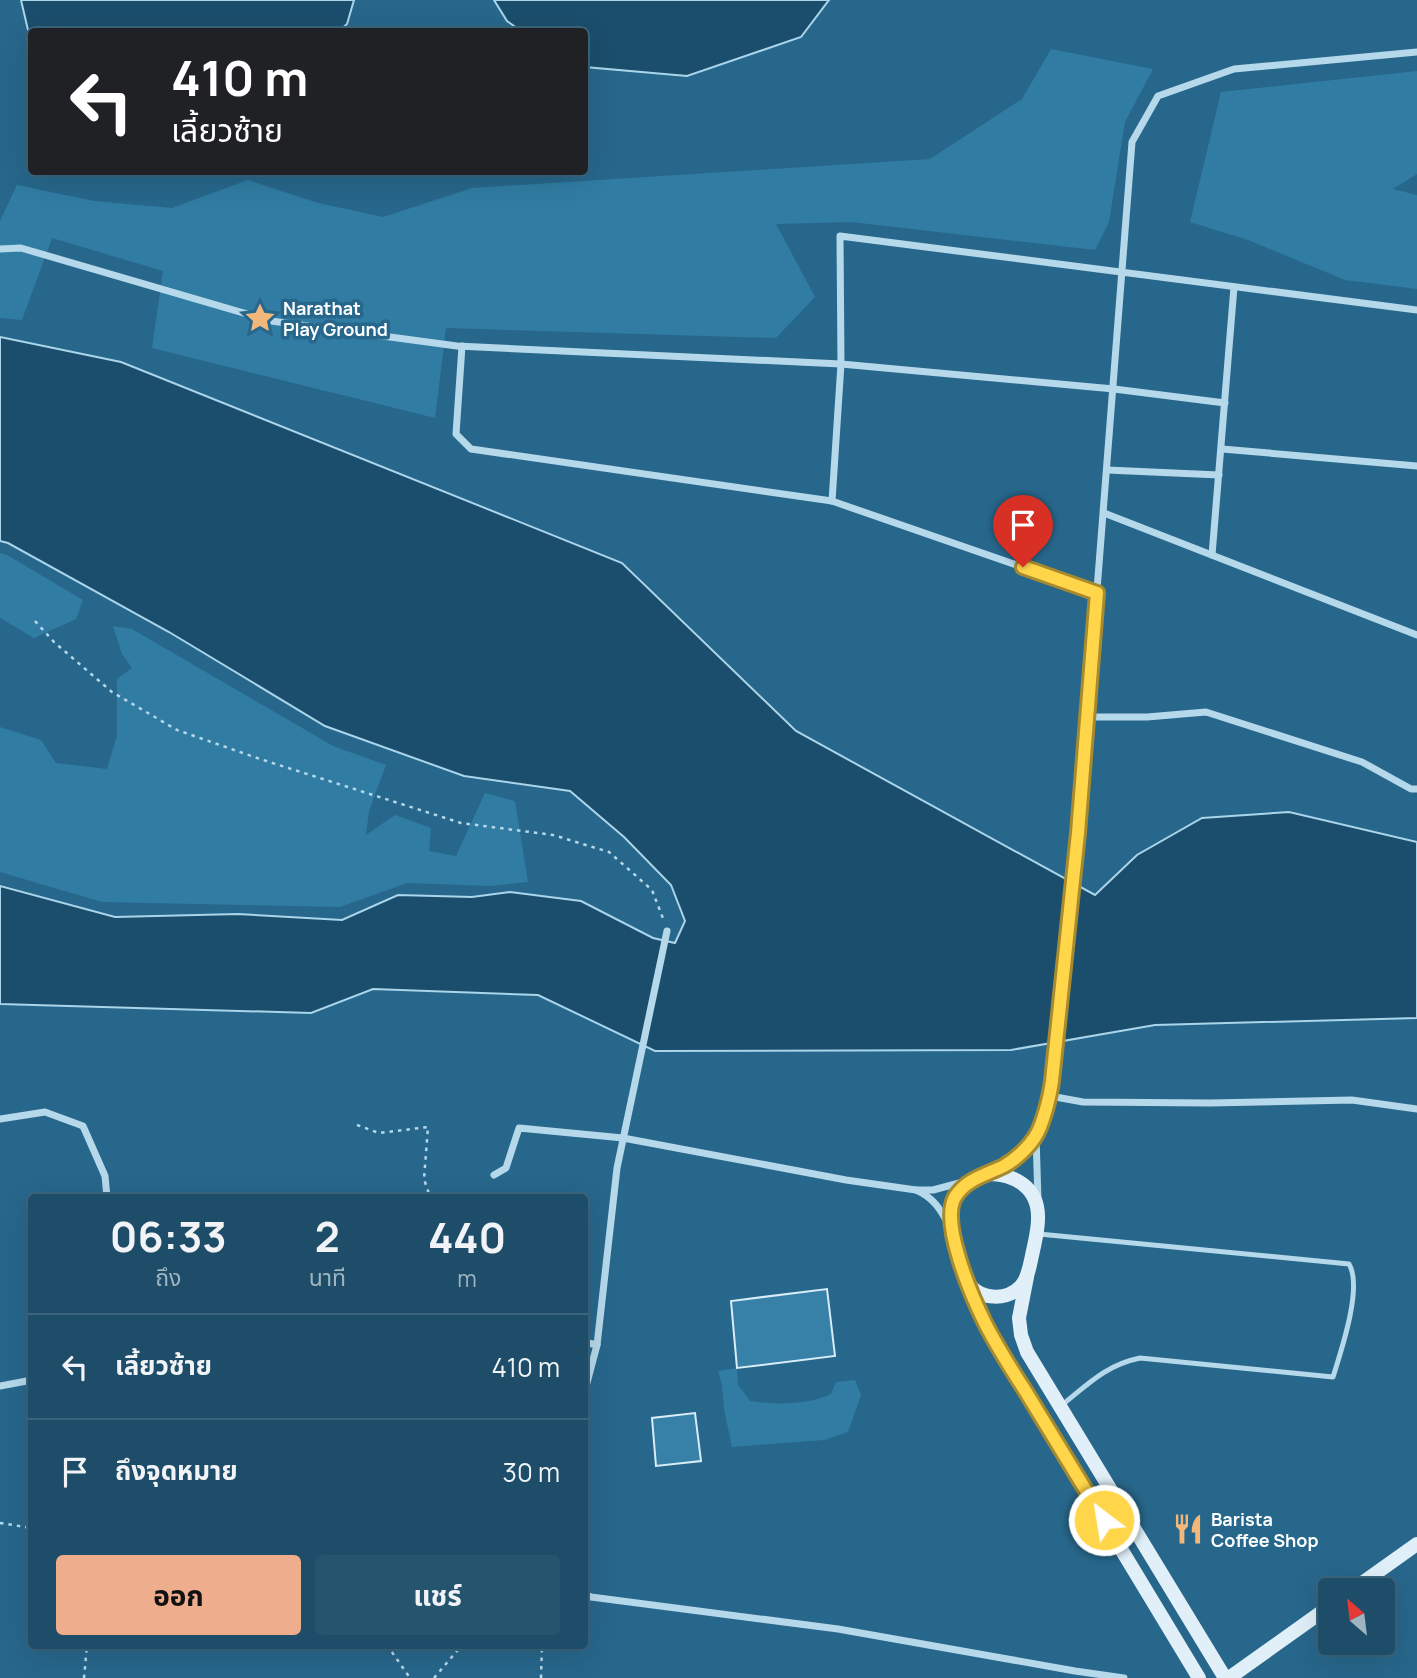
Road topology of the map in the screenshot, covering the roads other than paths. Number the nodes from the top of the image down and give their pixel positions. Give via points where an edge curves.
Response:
1 (1417, 52) edge
2 (0, 249) edge
3 (1122, 272) junction
4 (1234, 287) junction
5 (1417, 310) edge
6 (462, 346) junction
7 (841, 364) junction
8 (1114, 389) junction
9 (1225, 402) junction
10 (1222, 449) junction
11 (1417, 466) edge
12 (1107, 470) junction
13 (1219, 475) junction
14 (832, 501) junction
15 (1104, 513) junction
16 (1212, 555) junction
17 (1097, 593) junction
18 (1417, 635) edge
19 (1087, 717) junction
20 (1417, 789) edge
21 (667, 931) road end
22 (1050, 1096) junction
23 (1417, 1109) edge
24 (0, 1119) edge
25 (1036, 1136) junction
26 (623, 1138) junction
27 (494, 1175) dead end
28 (978, 1177) junction
29 (916, 1190) junction
30 (107, 1194) edge
31 (1038, 1208) junction
32 (951, 1229) junction
33 (1036, 1234) junction
34 (965, 1277) junction
35 (1027, 1277) junction
36 (588, 1343) edge
37 (597, 1345) junction
38 (588, 1379) edge
39 (28, 1381) edge
40 (0, 1386) edge
41 (1060, 1407) junction
42 (1417, 1544) edge
43 (1369, 1578) edge
44 (588, 1596) edge
45 (1318, 1614) edge
46 (1124, 1678) edge
47 (1199, 1678) edge
48 (1227, 1678) edge

1 - 3 street via 1234,69 1158,96 1132,142
2 - 6 street via 21,247 271,321
3 - 4 street
3 - 7 street via 839,236
3 - 8 street
4 - 5 street
4 - 9 street
6 - 7 street
6 - 14 street via 456,434 471,449
7 - 8 street
7 - 14 street
8 - 9 street
8 - 12 street
9 - 10 street
10 - 11 street
10 - 13 street
12 - 13 street
12 - 15 street
13 - 16 street
14 - 17 street
15 - 16 street
15 - 17 street
16 - 18 street
17 - 19 street
19 - 20 street via 1206,712 1362,762
19 - 22 street
21 - 26 street
22 - 23 street via 1083,1102 1352,1100
22 - 25 street
24 - 30 street via 45,1112 83,1126 105,1176
25 - 28 street via 1007,1164
25 - 31 street
26 - 27 street via 519,1128 506,1168
26 - 29 street
26 - 37 street
28 - 29 street
28 - 31 street via 1012,1177 1033,1195
28 - 32 street via 953,1200
29 - 32 street via 932,1200
31 - 33 street
32 - 34 street
33 - 35 street
33 - 41 lane via 1352,1267 1347,1330 1333,1377 1140,1358 1109,1368
34 - 35 street via 979,1293 1000,1297 1021,1287
34 - 47 street via 985,1324
35 - 41 street via 1019,1318 1021,1335
36 - 37 street
37 - 38 street
39 - 40 street
41 - 48 street
42 - 43 street
44 - 46 street via 838,1629
45 - 48 street

